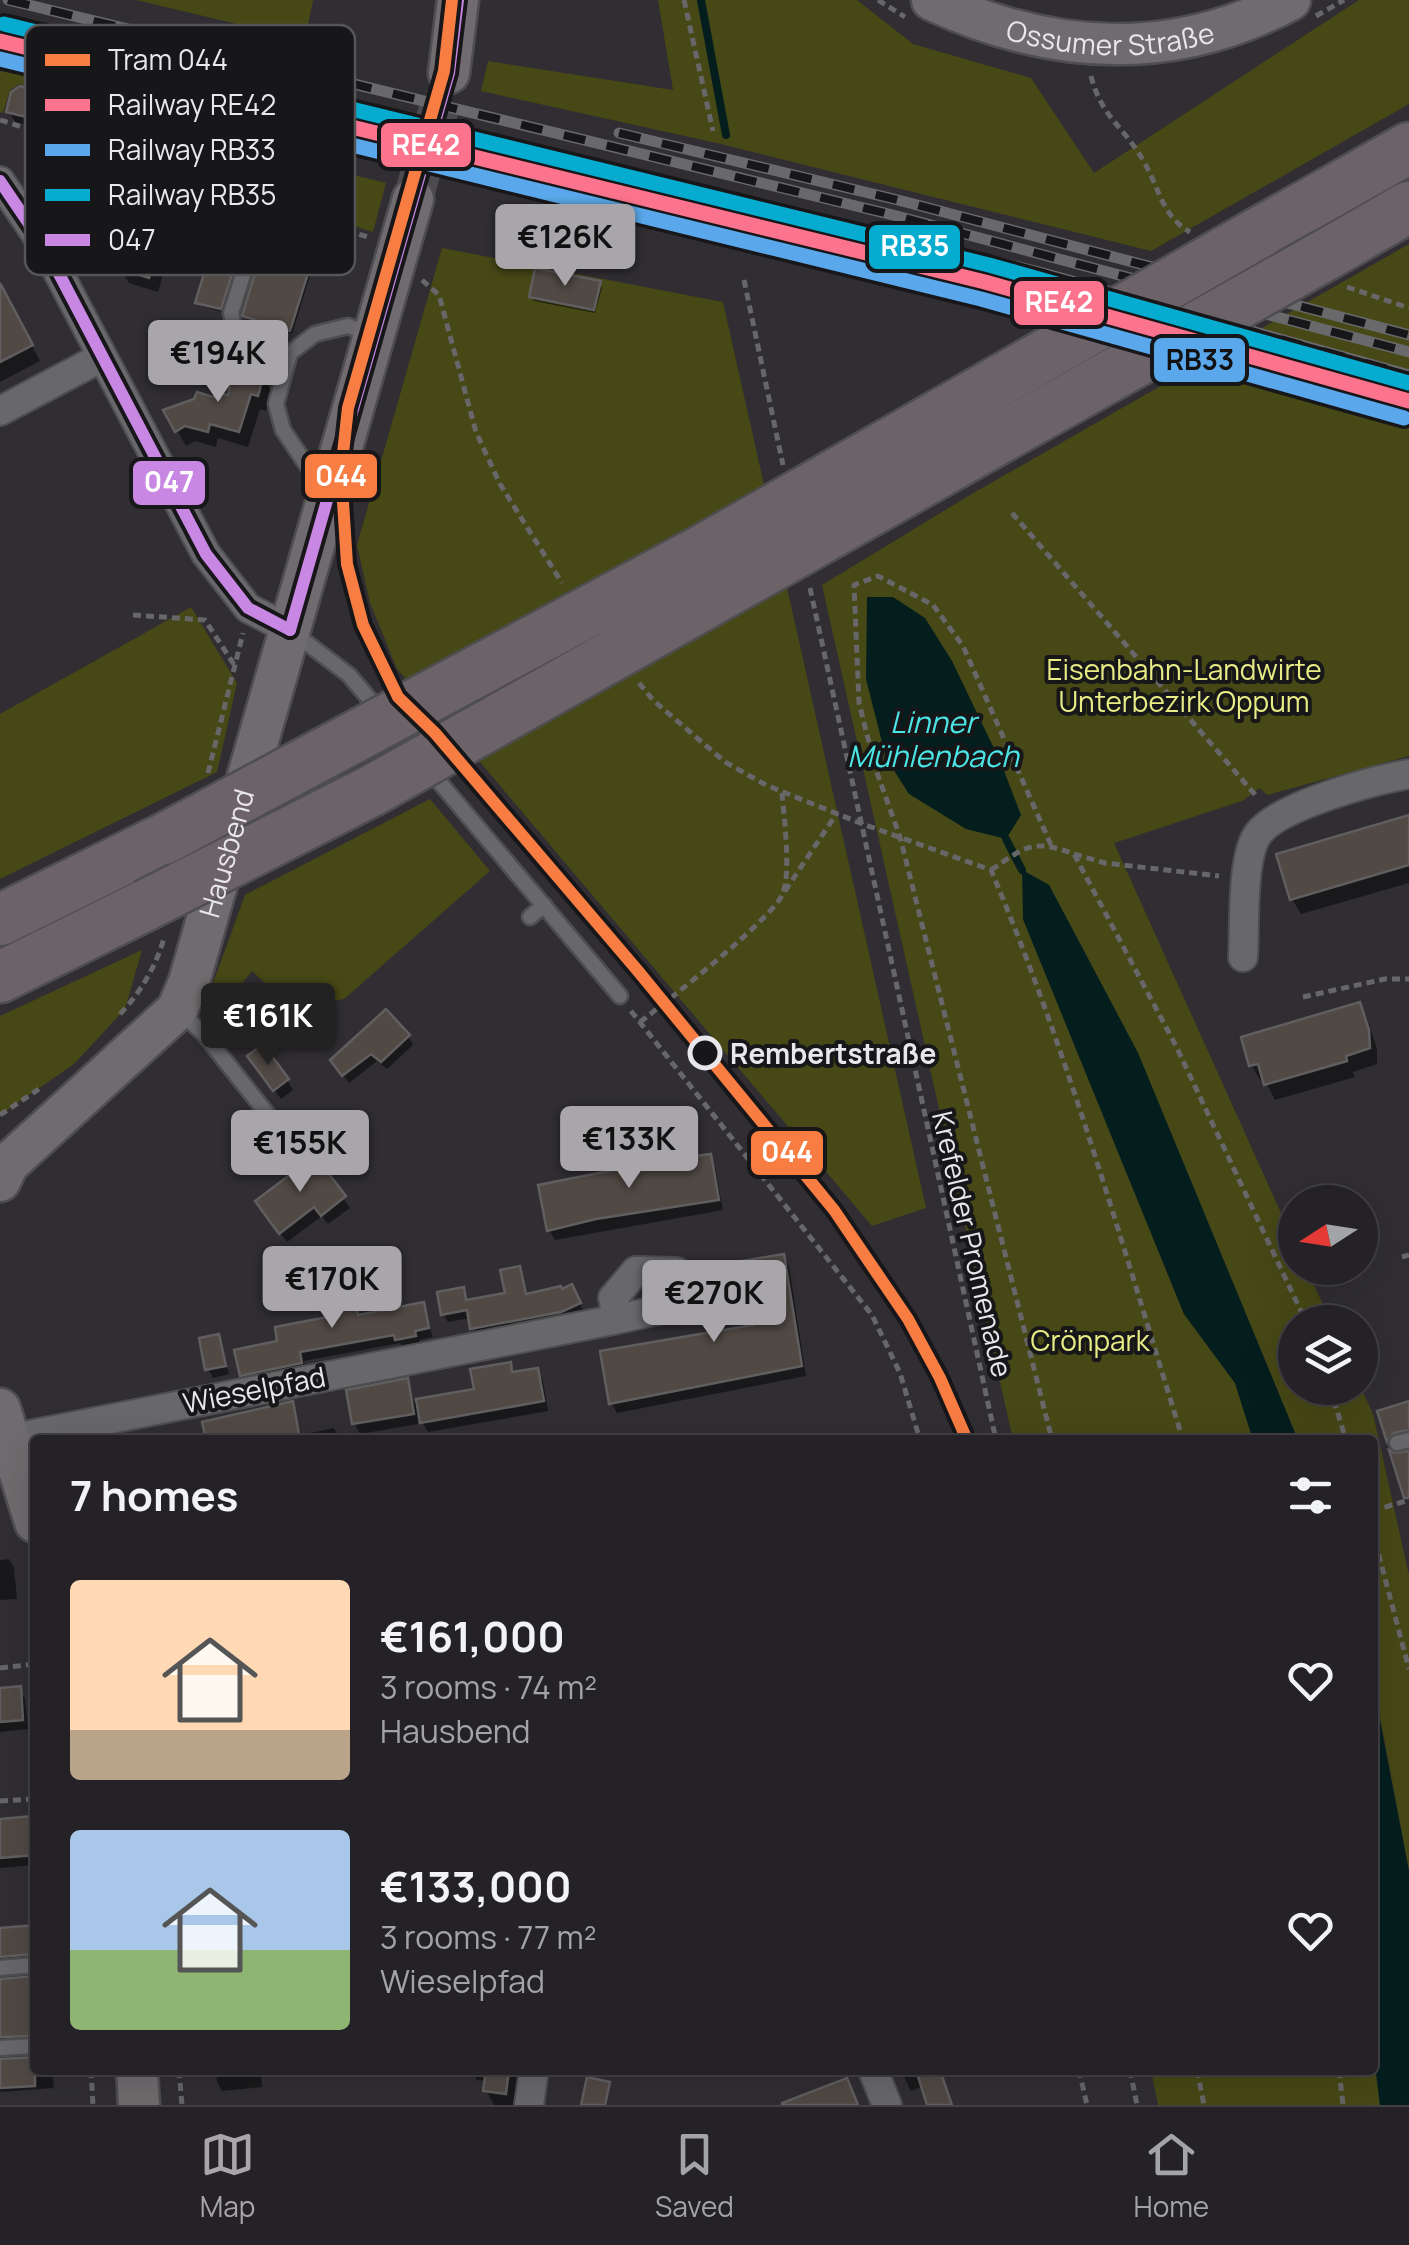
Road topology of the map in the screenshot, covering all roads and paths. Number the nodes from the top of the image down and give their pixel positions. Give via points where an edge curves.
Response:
1 (458, 0) edge
2 (684, 0) edge
3 (932, 0) edge
4 (1290, 0) edge
5 (450, 72) tunnel mouth
6 (0, 120) edge
7 (25, 128) edge
8 (713, 131) dead end
9 (1409, 148) edge
10 (0, 181) edge
11 (413, 199) tunnel mouth
12 (1409, 207) edge
13 (25, 218) edge
14 (355, 233) edge
15 (397, 257) junction
16 (59, 275) edge
17 (243, 275) edge
18 (374, 335) junction
19 (290, 353) junction
20 (102, 357) junction
21 (0, 411) edge
22 (328, 496) junction
23 (1012, 513) dead end
24 (133, 615) dead end
25 (290, 630) junction
26 (236, 669) dead end
27 (1409, 774) edge
28 (1254, 792) dead end
29 (782, 793) dead end
30 (837, 812) dead end
31 (900, 837) junction
32 (1051, 845) junction
33 (1074, 854) junction
34 (991, 870) junction
35 (1248, 879) junction
36 (783, 894) junction
37 (544, 905) junction
38 (530, 917) dead end
39 (0, 920) edge
40 (1243, 957) dead end
41 (0, 977) edge
42 (1409, 979) edge
43 (620, 996) dead end
44 (1303, 997) dead end
45 (177, 1010) junction
46 (292, 1145) dead end
47 (0, 1181) edge
48 (1298, 1305) edge
49 (618, 1319) dead end
50 (1335, 1405) edge
51 (4, 1424) edge
52 (919, 1435) edge
53 (995, 1435) edge
54 (1051, 1435) edge
55 (1181, 1435) edge
56 (1344, 1435) edge
57 (1409, 1500) edge
58 (30, 1506) edge
59 (1378, 1509) edge
60 (1378, 1552) edge
61 (30, 1665) edge
62 (0, 1668) edge
63 (1409, 1669) edge
64 (30, 1799) edge
65 (0, 1801) edge
66 (30, 1965) edge
67 (0, 1968) edge
68 (30, 2046) edge
69 (0, 2048) edge
70 (91, 2075) edge
71 (137, 2075) edge
72 (179, 2075) edge
73 (533, 2075) edge
74 (875, 2075) edge
75 (1080, 2075) edge
76 (1131, 2075) edge
77 (1197, 2075) edge
78 (1340, 2075) edge
79 (93, 2105) edge
80 (139, 2105) edge
81 (182, 2105) edge
82 (529, 2105) edge
83 (887, 2105) edge
84 (1087, 2105) edge
85 (1137, 2105) edge
86 (1204, 2105) edge
87 (1344, 2105) edge

1 - 5 main road
2 - 8 path
3 - 4 main road, Ossumer Straße via 984,24 1100,45 1202,34
6 - 7 path
9 - 39 highway, bridge via 706,548
10 - 13 street
11 - 15 main road, Hausbend
12 - 41 highway, bridge via 373,790
14 - 15 path
15 - 18 main road, Hausbend
16 - 20 street
17 - 19 lane via 231,313 236,337
18 - 19 lane via 348,326 315,334
18 - 22 main road, Hausbend
19 - 22 lane via 276,404 283,430
20 - 21 street
20 - 25 street via 206,554 248,608
22 - 25 main road, Hausbend
23 - 28 path
24 - 26 path via 205,620
25 - 37 lane via 349,675
25 - 45 main road, Hausbend via 212,910
27 - 35 street via 1274,818 1257,835
29 - 36 path
30 - 36 path
31 - 32 path via 859,703 854,658 854,584 878,576 933,605 963,646
31 - 34 path
31 - 53 path, Krefelder Promenade via 860,823
31 - 54 path
32 - 33 path
32 - 34 path via 1030,844
33 - 35 path
33 - 48 path via 1176,1046
34 - 55 path via 1069,1073
35 - 40 street
36 - 52 path via 759,923 640,1022 872,1315 900,1373
37 - 38 lane
37 - 43 lane
42 - 44 path
45 - 46 lane via 204,1033
45 - 47 main road, Hausbend via 8,1164
49 - 51 street, Wieselpfad
50 - 56 path
51 - 58 main road
57 - 59 path
60 - 63 path
61 - 62 path
64 - 65 path
66 - 67 lane
68 - 69 lane
70 - 79 path
71 - 80 main road
72 - 81 path
73 - 82 street
74 - 83 street
75 - 84 path
76 - 85 path
77 - 86 path
78 - 87 path

